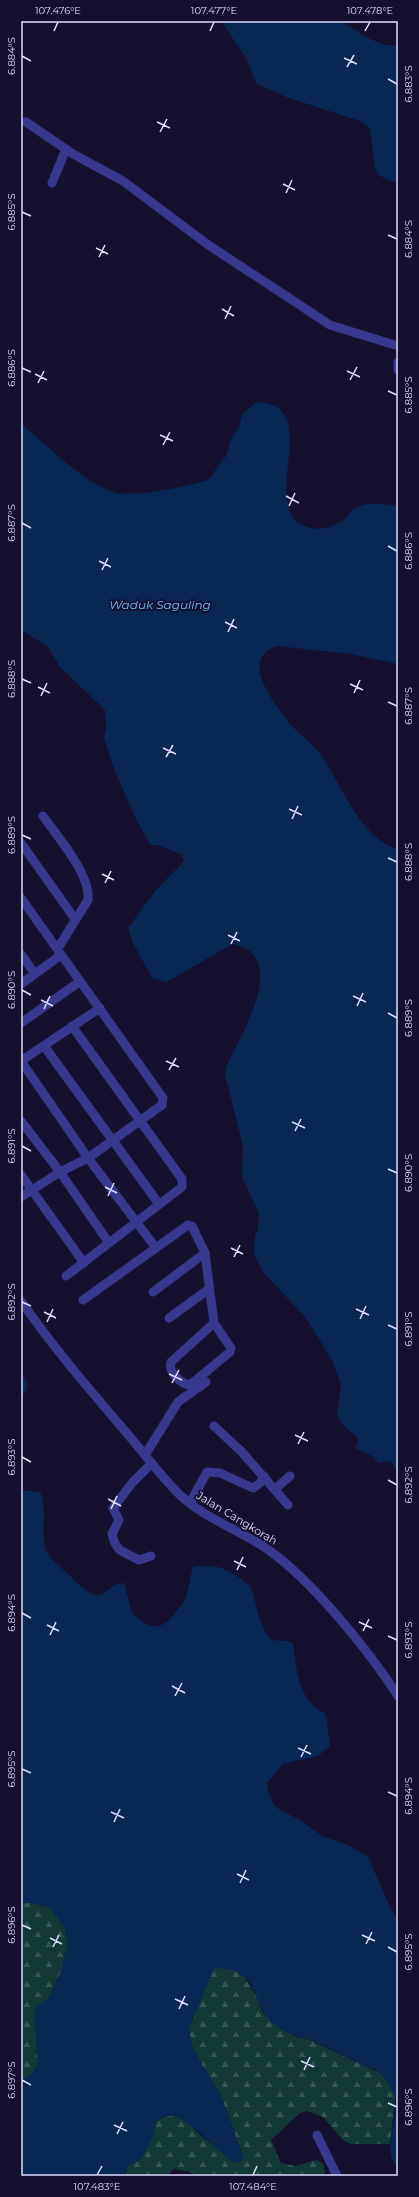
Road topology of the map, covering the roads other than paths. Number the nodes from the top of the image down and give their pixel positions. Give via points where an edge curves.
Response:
1 (26, 122) dead end
2 (66, 149) junction
3 (52, 183) dead end
4 (398, 346) edge
5 (398, 362) edge
6 (398, 370) edge
7 (43, 816) dead end
8 (21, 843) edge
9 (21, 898) edge
10 (75, 919) junction
11 (59, 952) junction
12 (21, 954) edge
13 (35, 974) junction
14 (79, 982) junction
15 (21, 984) edge
16 (100, 1008) junction
17 (21, 1023) edge
18 (72, 1026) junction
19 (44, 1046) junction
20 (21, 1061) edge
21 (21, 1121) edge
22 (139, 1122) junction
23 (112, 1141) junction
24 (88, 1158) junction
25 (60, 1172) junction
26 (21, 1174) edge
27 (32, 1190) junction
28 (21, 1197) edge
29 (159, 1204) junction
30 (136, 1221) junction
31 (109, 1243) junction
32 (156, 1248) junction
33 (205, 1253) junction
34 (84, 1262) junction
35 (66, 1276) dead end
36 (209, 1289) junction
37 (153, 1292) dead end
38 (83, 1300) dead end
39 (21, 1301) edge
40 (170, 1318) dead end
41 (214, 1323) junction
42 (206, 1382) dead end
43 (214, 1426) dead end
44 (145, 1455) junction
45 (152, 1463) junction
46 (264, 1476) junction
47 (290, 1476) dead end
48 (275, 1489) junction
49 (190, 1503) junction
50 (288, 1505) dead end
51 (151, 1556) dead end
52 (398, 1696) edge
53 (317, 2135) dead end
54 (337, 2176) edge

1 - 2 street
2 - 3 street
2 - 4 street via 123,181 207,244 330,325
5 - 6 street
7 - 10 street via 81,871 89,892 88,900
8 - 10 street
9 - 11 street
10 - 11 street
11 - 13 street
11 - 14 street
12 - 13 street
13 - 15 street
14 - 16 street
14 - 17 street
16 - 18 street
16 - 22 street via 163,1098 162,1105
18 - 19 street
18 - 22 street
19 - 20 street
19 - 23 street
20 - 24 street
21 - 25 street
22 - 23 street
22 - 29 street via 182,1179 182,1188
23 - 24 street
23 - 29 street
24 - 25 street
24 - 30 street
25 - 27 street
25 - 31 street
26 - 27 street
27 - 28 street
27 - 34 street
29 - 30 street
30 - 31 street
30 - 32 street
31 - 34 street
32 - 33 street via 188,1225 192,1226
32 - 38 street
33 - 36 street
33 - 37 street
34 - 35 street
36 - 40 street
36 - 41 street
39 - 44 street, Jalan Cangkorah via 58,1353
41 - 41 street via 231,1348 230,1352 190,1385 186,1385 171,1372 171,1362
42 - 44 street via 178,1402
43 - 46 street via 223,1432
44 - 45 street, Jalan Cangkorah
45 - 49 street, Jalan Cangkorah via 178,1494
45 - 51 street via 132,1483 113,1508 119,1520 112,1534 115,1546 119,1550 139,1560
46 - 48 street
46 - 49 street via 253,1488 220,1473 207,1472
47 - 48 street
48 - 50 street
49 - 52 street, Jalan Cangkorah via 266,1548 288,1565 344,1626
53 - 54 street

